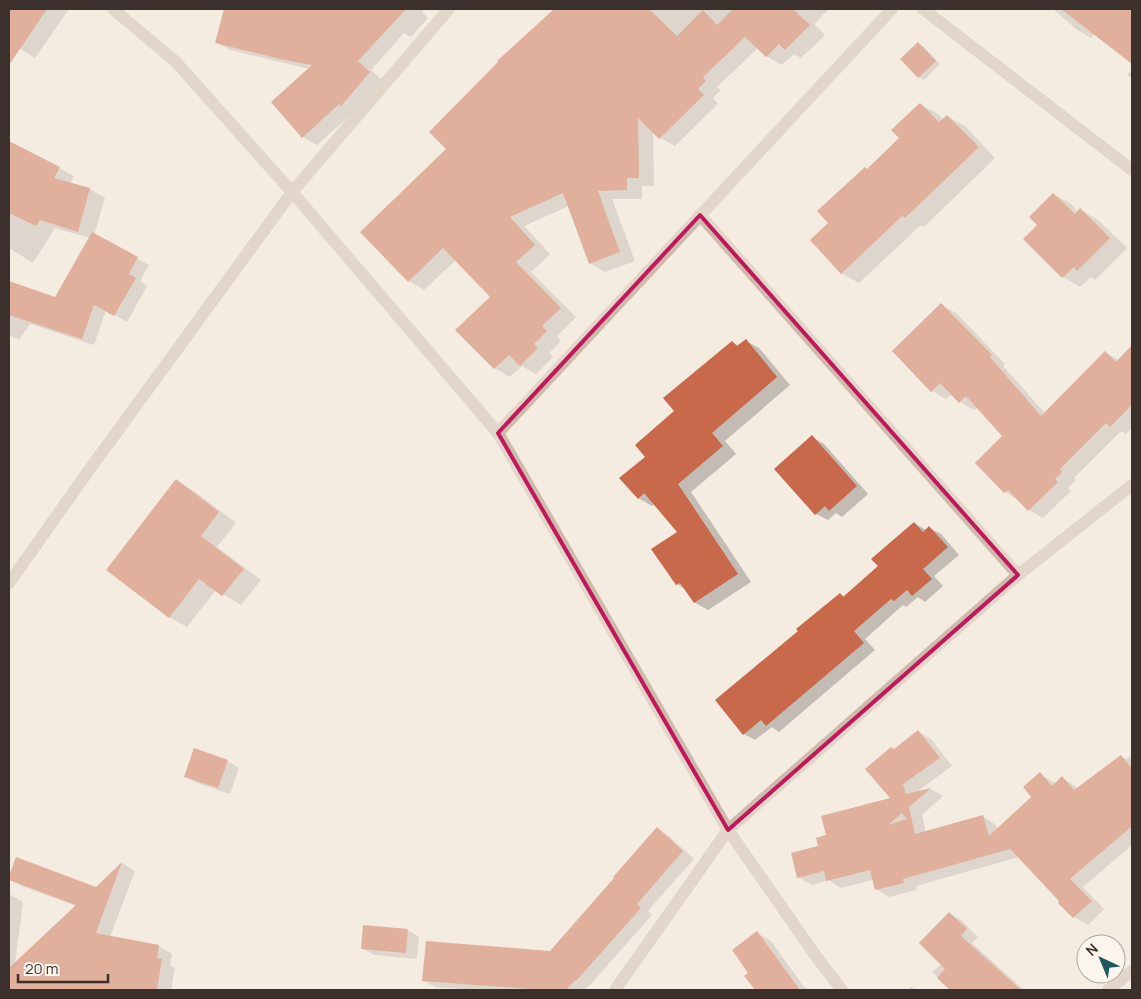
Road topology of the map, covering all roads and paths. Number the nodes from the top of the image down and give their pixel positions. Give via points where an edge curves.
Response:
1 (113, 9) edge
2 (449, 9) edge
3 (892, 9) edge
4 (923, 9) edge
5 (1132, 170) edge
6 (292, 192) junction
7 (700, 215) junction
8 (498, 433) junction
9 (1132, 484) edge
10 (1018, 575) junction
11 (9, 584) edge
12 (728, 830) junction
13 (1132, 971) edge
14 (615, 990) edge
15 (842, 990) edge
16 (1108, 990) edge

1 - 6 street via 176,62
2 - 6 street
3 - 7 street
4 - 5 street
6 - 8 street
6 - 11 street
7 - 8 street
7 - 10 street
8 - 12 street
9 - 10 street
10 - 12 street
12 - 14 street
12 - 15 street
13 - 16 street

